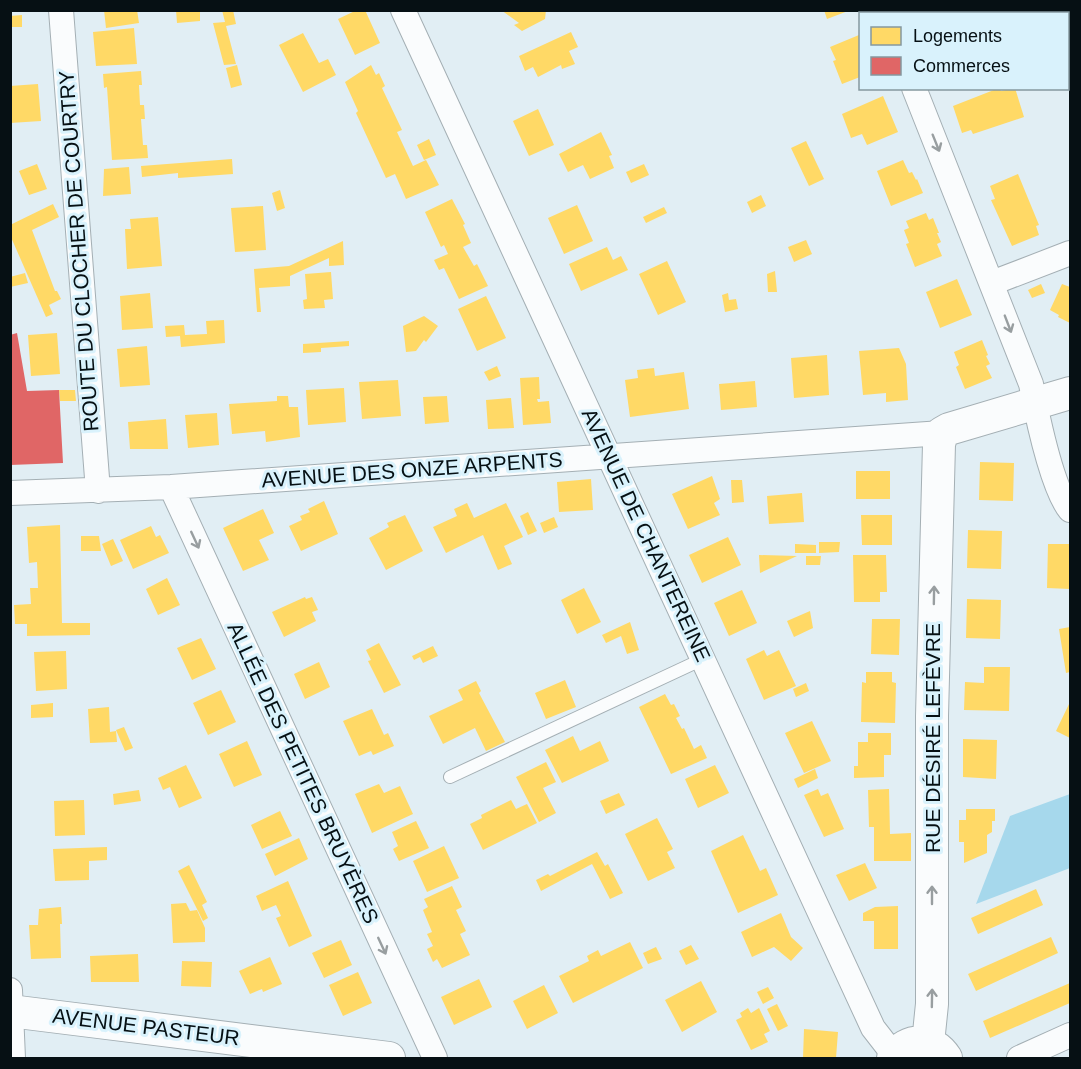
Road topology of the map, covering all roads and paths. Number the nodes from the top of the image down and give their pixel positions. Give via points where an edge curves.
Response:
1 (61, 10) edge
2 (403, 10) edge
3 (915, 90) edge
4 (1071, 253) edge
5 (992, 283) junction
6 (1071, 393) edge
7 (1035, 403) junction
8 (942, 433) junction
9 (609, 456) junction
10 (171, 487) junction
11 (98, 491) junction
12 (10, 493) edge
13 (1071, 510) edge
14 (703, 659) junction
15 (450, 777) dead end
16 (10, 990) edge
17 (11, 1011) edge
18 (1071, 1035) edge
19 (235, 1048) edge
20 (937, 1051) edge
21 (895, 1055) edge
22 (13, 1059) edge
23 (389, 1059) edge
24 (435, 1059) edge
25 (1019, 1059) edge

1 - 11 street, ROUTE DU CLOCHER DE COURTRY
2 - 9 street, AVENUE DE CHANTEREINE
3 -> 5 street
4 - 5 street
5 -> 7 street
6 - 7 street
7 - 8 street
7 - 13 street via 1061,496
8 - 9 street, AVENUE DES ONZE ARPENTS
20 -> 8 street, RUE DÉSIRÉ LEFÈVRE via 932,1004 932,716 937,473
9 - 10 street, AVENUE DES ONZE ARPENTS
9 - 14 street, AVENUE DE CHANTEREINE
10 - 11 street, AVENUE DES ONZE ARPENTS
10 -> 24 street, ALLÉE DES PETITES BRUYÈRES
11 - 12 street, AVENUE DES ONZE ARPENTS
14 - 15 lane
14 - 21 street, AVENUE DE CHANTEREINE via 873,1028
16 - 17 street
17 - 19 street, AVENUE PASTEUR
17 - 22 street
18 - 25 street
19 - 23 street, AVENUE PASTEUR
20 - 21 street via 911,1043

